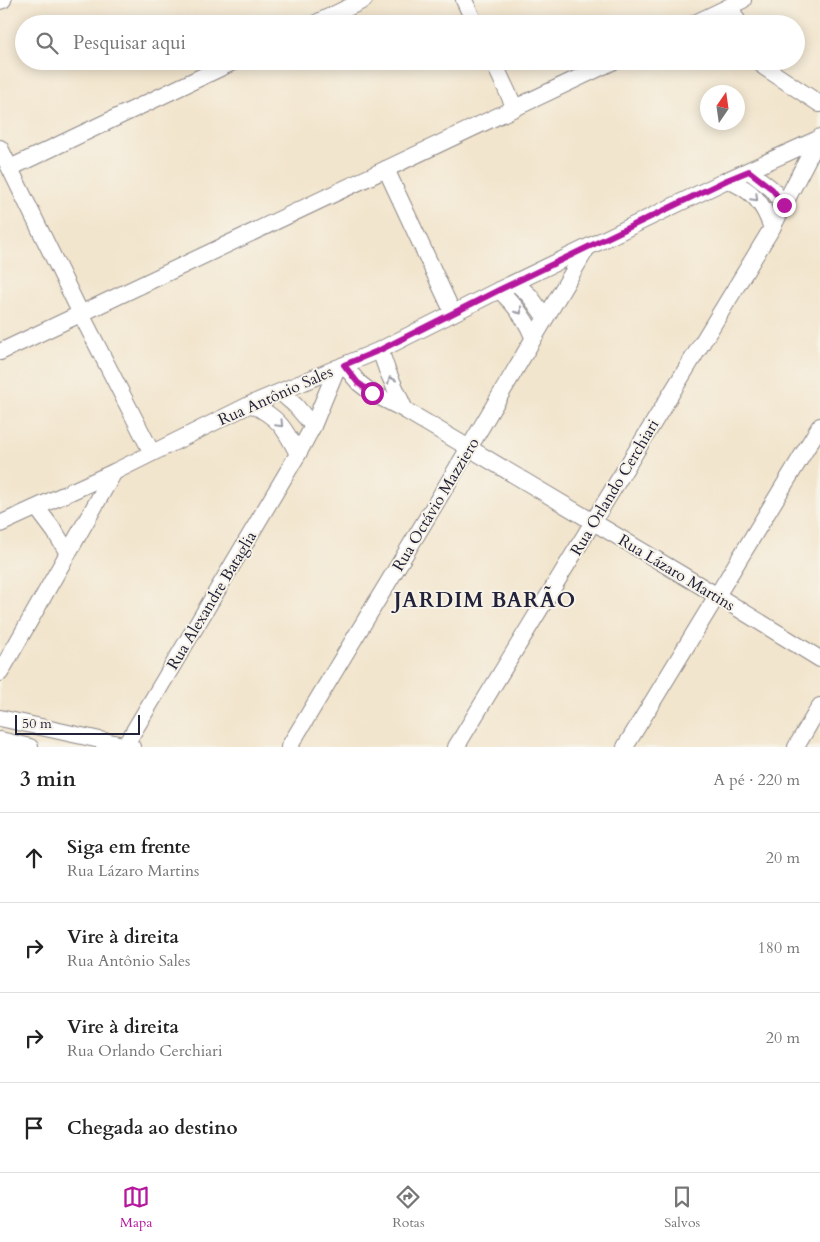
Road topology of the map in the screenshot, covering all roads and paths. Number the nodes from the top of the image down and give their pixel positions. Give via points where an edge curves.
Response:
1 (364, 0) edge
2 (464, 0) edge
3 (737, 3) edge
4 (333, 15) edge
5 (471, 15) edge
6 (712, 15) edge
7 (216, 70) edge
8 (497, 70) edge
9 (595, 70) edge
10 (769, 70) edge
11 (820, 104) edge
12 (515, 108) junction
13 (819, 138) edge
14 (0, 148) edge
15 (10, 168) junction
16 (386, 169) junction
17 (749, 171) junction
18 (727, 180) junction
19 (784, 205) junction
20 (772, 228) junction
21 (587, 248) junction
22 (516, 283) junction
23 (499, 290) junction
24 (453, 312) junction
25 (81, 314) junction
26 (545, 317) junction
27 (534, 337) junction
28 (380, 350) junction
29 (0, 352) edge
30 (340, 366) junction
31 (281, 393) junction
32 (251, 404) junction
33 (404, 410) junction
34 (313, 426) junction
35 (820, 426) edge
36 (469, 448) junction
37 (152, 453) junction
38 (298, 454) junction
39 (114, 472) junction
40 (37, 508) junction
41 (592, 522) junction
42 (0, 524) edge
43 (68, 553) junction
44 (716, 595) junction
45 (820, 659) edge
46 (0, 673) edge
47 (820, 706) edge
48 (0, 718) edge
49 (0, 740) edge
50 (128, 746) edge
51 (30, 747) edge
52 (289, 747) edge
53 (456, 747) edge
54 (625, 747) edge
55 (796, 747) edge

1 - 4 street
2 - 5 street
3 - 6 street
7 - 15 street
8 - 12 street
9 - 12 street
10 - 11 street
12 - 16 street
13 - 17 street, Rua Antônio Sales
13 - 19 street, Rua Orlando Cerchiari
14 - 15 street
15 - 25 street
16 - 24 street
16 - 25 street
17 - 18 street, Rua Antônio Sales
17 - 19 street via 772,189
18 -> 20 street via 738,184 760,202
18 - 21 street, Rua Antônio Sales
19 - 20 street, Rua Orlando Cerchiari
20 - 41 street, Rua Orlando Cerchiari
21 - 22 street, Rua Antônio Sales
21 - 26 street, Rua Octávio Mazziero
22 - 23 street, Rua Antônio Sales
22 - 26 street
23 - 24 street, Rua Antônio Sales
23 -> 27 street via 521,313
24 - 28 street, Rua Antônio Sales
25 - 29 street
25 - 37 street
26 - 27 street, Rua Octávio Mazziero
27 - 36 street, Rua Octávio Mazziero
28 - 30 street, Rua Antônio Sales
33 -> 28 street
30 - 31 street, Rua Antônio Sales
30 - 33 street, Rua Lázaro Martins via 372,393
30 - 34 street, Rua Alexandre Bataglia
31 - 32 street, Rua Antônio Sales
31 - 34 street
32 - 37 street, Rua Antônio Sales
32 -> 38 street via 268,412 284,427
33 - 36 street, Rua Lázaro Martins
34 - 38 street, Rua Alexandre Bataglia
35 - 44 street
36 - 41 street, Rua Lázaro Martins
36 - 52 street, Rua Octávio Mazziero
37 - 39 street, Rua Antônio Sales
38 - 50 street, Rua Alexandre Bataglia
39 - 40 street, Rua Antônio Sales
39 - 43 street
40 - 42 street, Rua Antônio Sales
40 - 43 street
41 - 44 street, Rua Lázaro Martins
41 - 53 street, Rua Orlando Cerchiari
43 - 46 street
44 - 45 street, Rua Lázaro Martins
44 - 54 street
47 - 55 street
48 - 50 street
49 - 51 street

